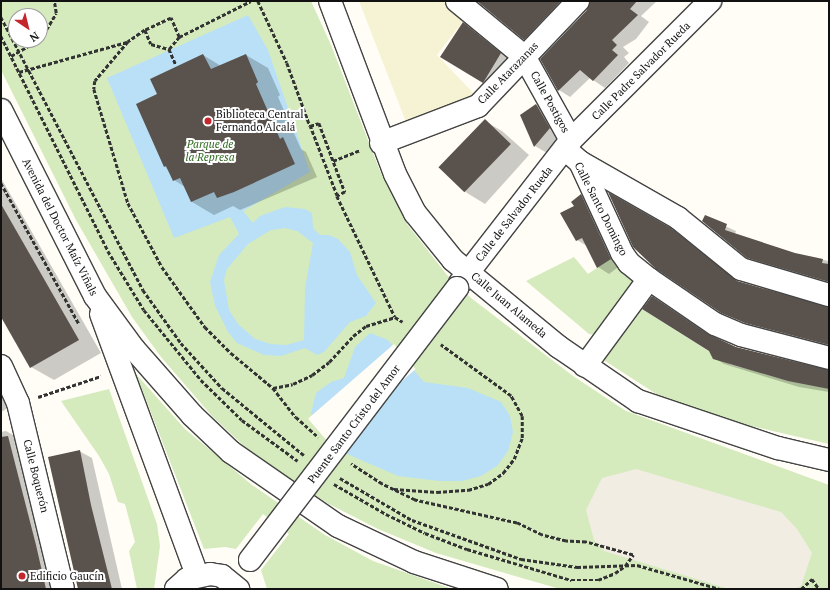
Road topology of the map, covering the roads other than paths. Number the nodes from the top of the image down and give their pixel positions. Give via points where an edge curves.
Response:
1 (330, 1) edge
2 (457, 1) edge
3 (578, 1) edge
4 (710, 1) edge
5 (524, 56) junction
6 (1, 110) edge
7 (381, 143) junction
8 (572, 150) junction
9 (649, 279) junction
10 (463, 280) junction
11 (829, 295) edge
12 (95, 296) junction
13 (829, 358) edge
14 (1, 366) edge
15 (585, 366) junction
16 (10, 406) edge
17 (829, 460) edge
18 (197, 575) junction
19 (235, 586) edge
20 (63, 589) edge
21 (176, 589) edge
22 (497, 589) edge

1 - 7 street, Calle Juan Alameda
2 - 5 street, Calle Postigos
3 - 5 street, Calle Atarazanas
4 - 8 street, Calle Padre Salvador Rueda
5 - 7 street, Calle Atarazanas via 478,106
5 - 8 street, Calle Postigos
6 - 12 street, Avenida del Doctor Maíz Viñals
7 - 10 street, Calle Juan Alameda via 416,213
8 - 9 street, Calle Santo Domingo via 622,253 629,263
8 - 10 street, Calle de Salvador Rueda
8 - 11 street via 678,218 741,269
9 - 13 street, Calle Santo Domingo via 716,324 741,336
9 - 15 street
10 - 15 street, Calle Juan Alameda
10 - 19 street, Puente Santo Cristo del Amor, bridge via 250,560
12 - 18 street
12 - 22 street, Avenida del Doctor Maíz Viñals via 176,398 231,452 338,526 414,562
14 - 16 street, Calle Boquerón
15 - 17 street, Calle Juan Alameda via 638,401 778,448
16 - 20 street, Calle Boquerón
18 - 19 street via 222,576
18 - 21 street via 186,579

